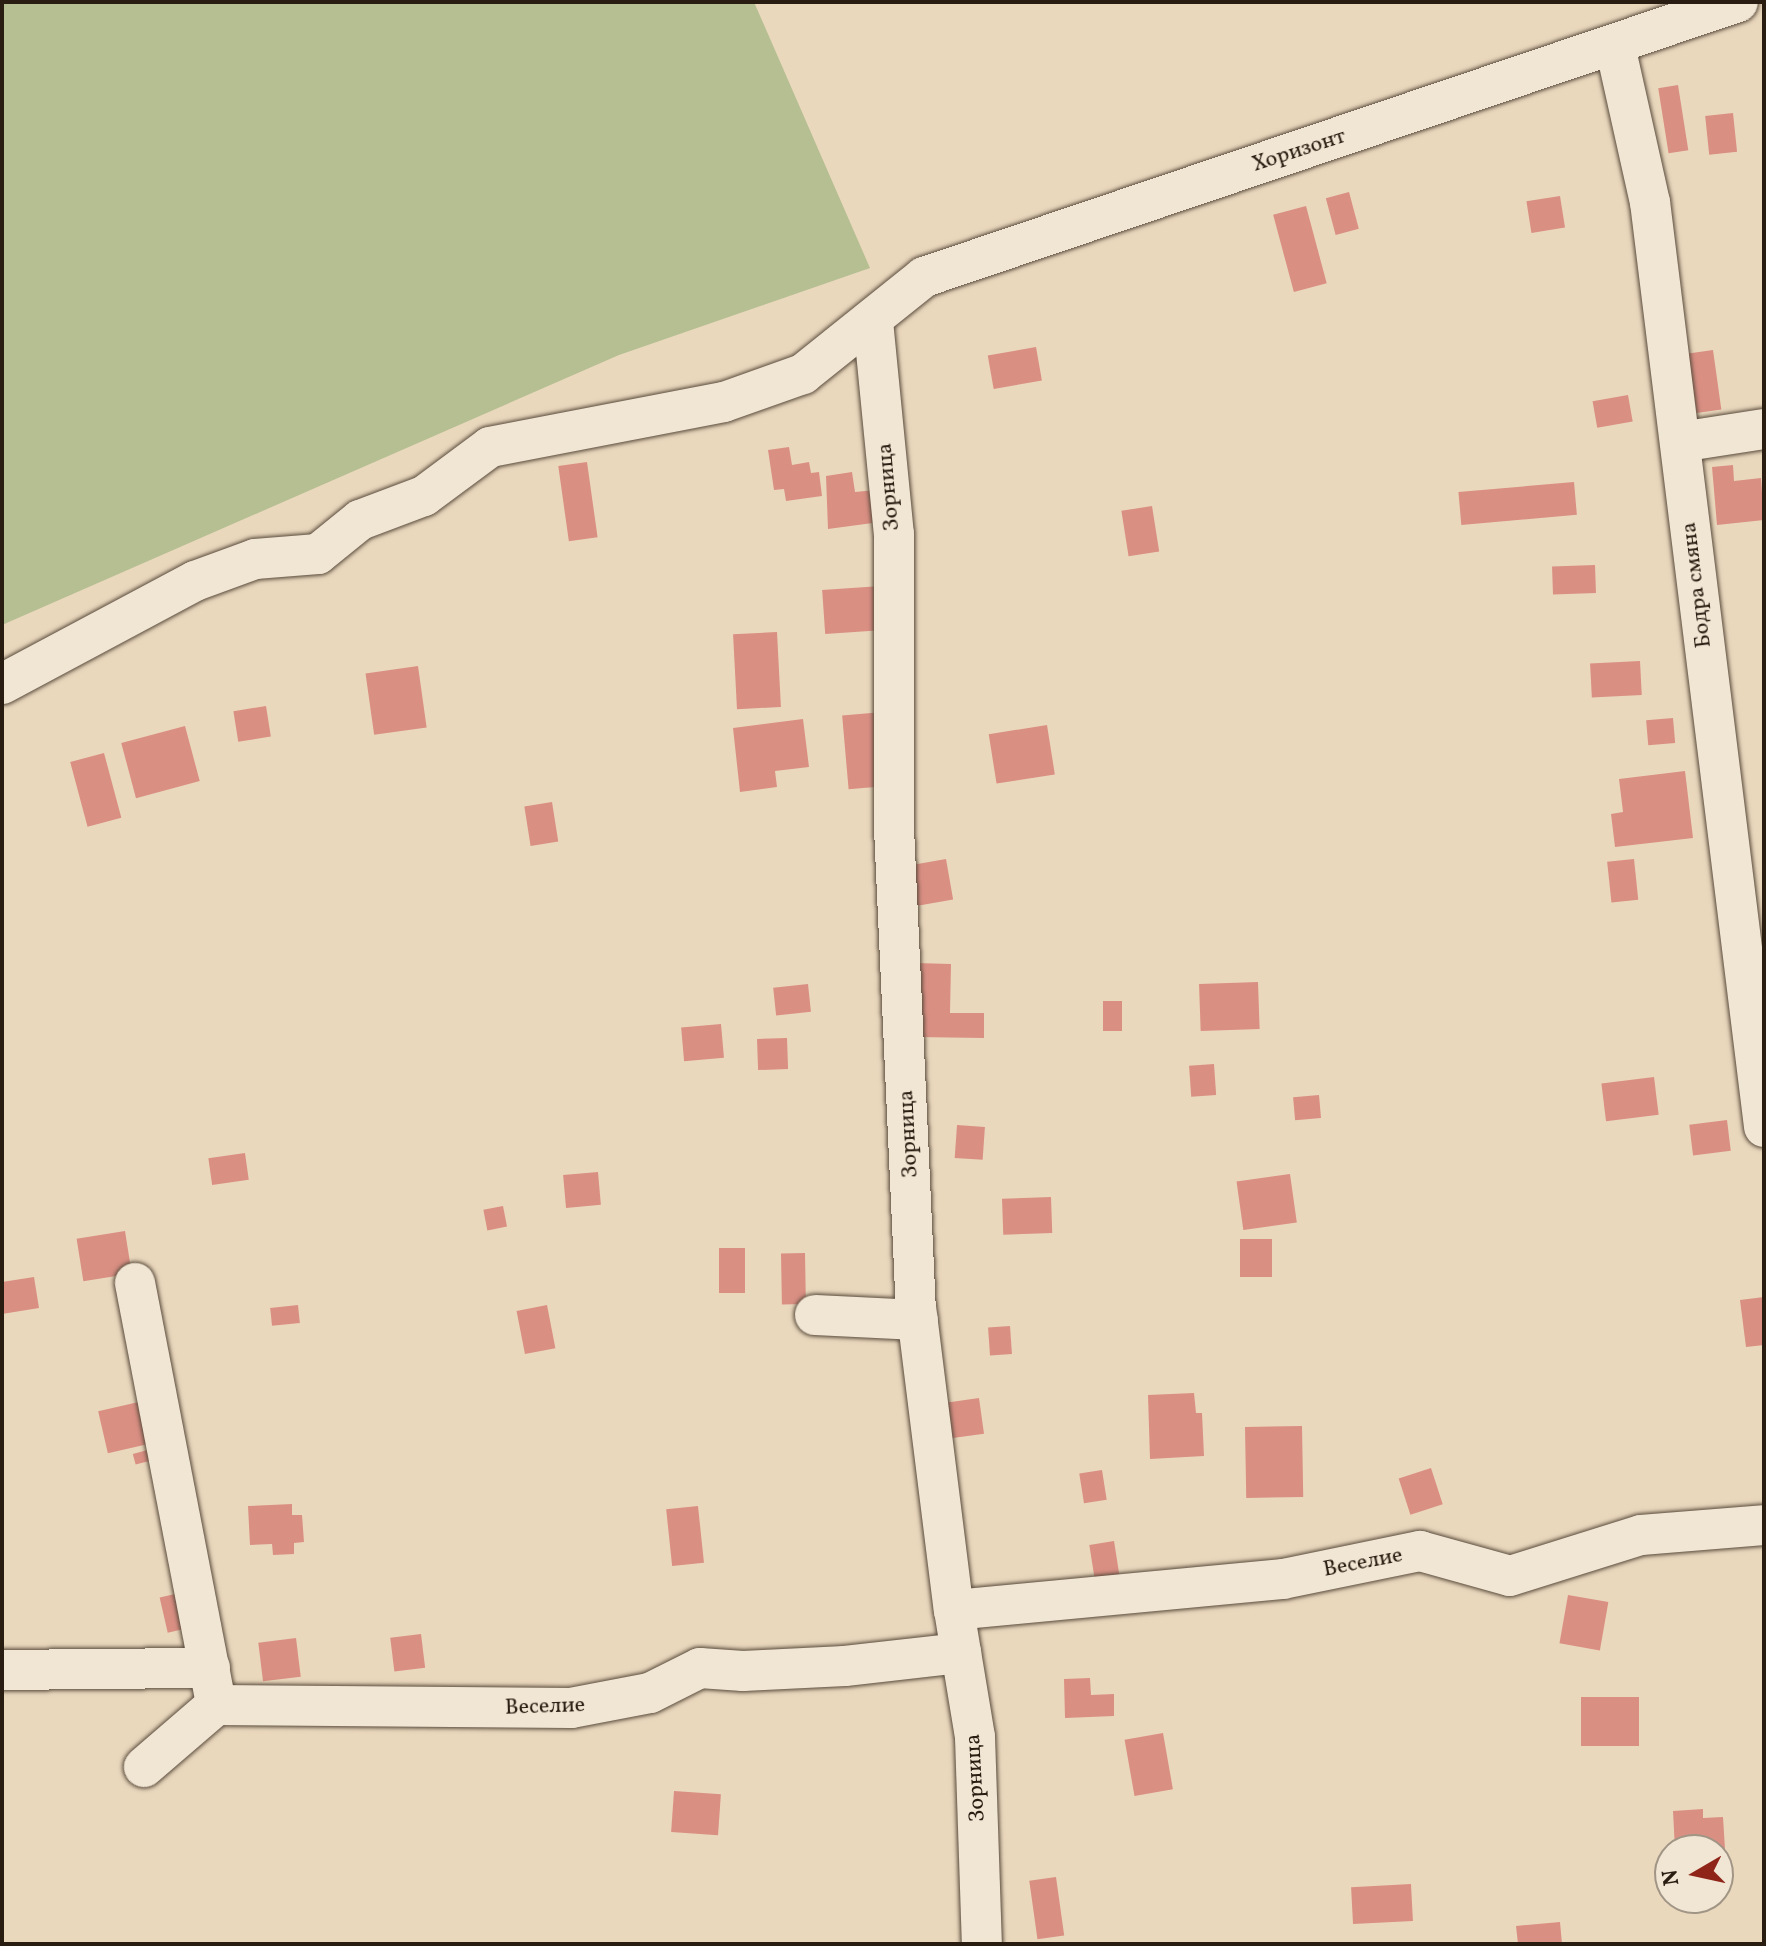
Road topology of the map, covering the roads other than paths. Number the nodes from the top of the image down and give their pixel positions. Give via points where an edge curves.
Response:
1 (1738, 2) edge
2 (1615, 46) junction
3 (873, 321) junction
4 (1764, 429) edge
5 (1680, 442) junction
6 (2, 684) edge
7 (1754, 976) edge
8 (1764, 1127) edge
9 (135, 1283) dead end
10 (815, 1315) dead end
11 (918, 1320) junction
12 (1764, 1525) edge
13 (954, 1610) junction
14 (961, 1653) junction
15 (2, 1670) edge
16 (213, 1687) junction
17 (144, 1767) dead end
18 (982, 1944) edge

1 - 2 street, Хоризонт
2 - 3 street, Хоризонт via 924,277
2 - 5 street, Бодра смяна via 1650,202
3 - 6 street, Хоризонт via 803,374 724,402 490,447 424,496 360,520 318,554 255,559 195,581
3 - 11 street, Зорница via 894,534 894,828
4 - 5 street
5 - 7 street, Бодра смяна
7 - 8 street, Бодра смяна
9 - 16 street
10 - 11 street
11 - 13 street, Зорница
12 - 13 street, Веселие via 1641,1535 1510,1576 1420,1551 1283,1579
13 - 14 street, Зорница
14 - 16 street, Веселие via 845,1666 700,1668 650,1693 571,1708
14 - 18 street, Зорница via 975,1737
15 - 16 street, Веселие
16 - 17 street

